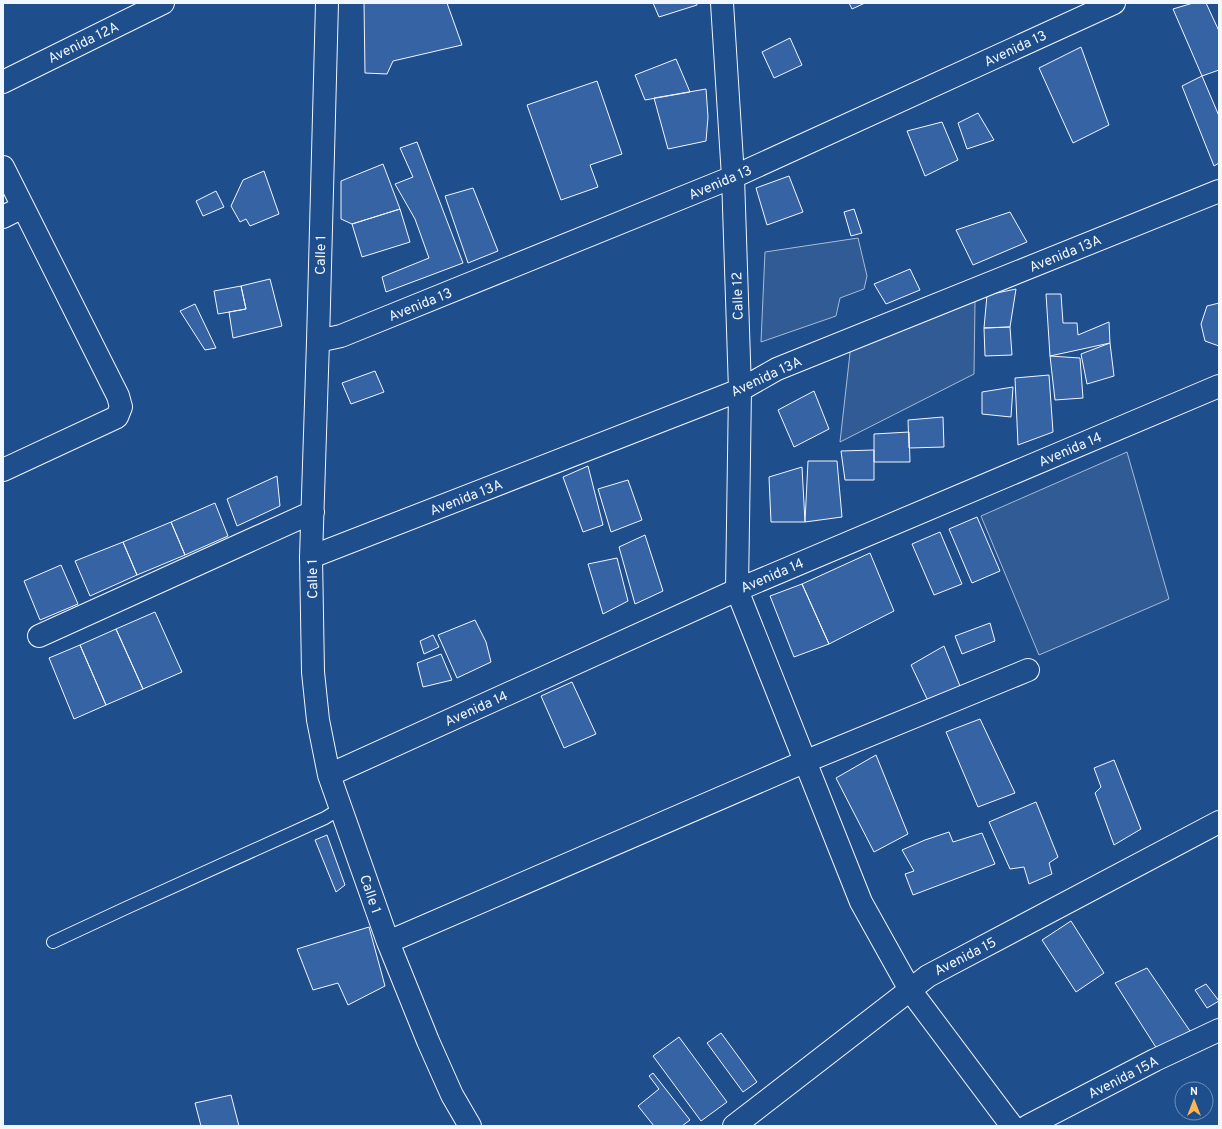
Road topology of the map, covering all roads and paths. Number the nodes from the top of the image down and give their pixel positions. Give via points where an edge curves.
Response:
1 (163, 3) edge
2 (326, 3) edge
3 (722, 3) edge
4 (1114, 3) edge
5 (3, 82) edge
6 (3, 167) edge
7 (734, 177) junction
8 (1219, 191) edge
9 (23, 207) junction
10 (3, 217) edge
11 (318, 341) junction
12 (1219, 386) edge
13 (740, 390) junction
14 (3, 470) edge
15 (313, 512) junction
16 (311, 557) junction
17 (737, 590) junction
18 (39, 636) dead end
19 (1028, 670) dead end
20 (804, 762) junction
21 (329, 775) junction
22 (341, 808) junction
23 (1219, 822) edge
24 (53, 942) dead end
25 (388, 942) junction
26 (910, 990) junction
27 (1219, 1030) edge
28 (470, 1126) edge
29 (734, 1126) edge
30 (1012, 1126) edge
31 (1028, 1126) edge

1 - 5 street, Avenida 12A
2 - 11 street, Calle 1
3 - 7 street, Calle 12
4 - 7 street, Avenida 13
6 - 9 street
7 - 11 street, Avenida 13 via 341,336
7 - 13 street, Calle 12
8 - 13 street, Avenida 13A via 777,369
9 - 10 street
9 - 14 street via 118,396 121,408 117,416
11 - 15 street, Calle 1
12 - 17 street, Avenida 14
13 - 16 street, Avenida 13A
13 - 17 street, Calle 12
15 - 16 street, Calle 1
15 - 18 street
16 - 21 street, Calle 1 via 314,672 318,720
17 - 20 street
17 - 21 street, Avenida 14
19 - 20 street
20 - 25 street
20 - 26 street via 861,902
21 - 22 street, Calle 1
22 - 24 lane via 325,818
22 - 25 street, Calle 1
23 - 26 street, Avenida 15 via 928,976
25 - 28 street, Calle 1 via 452,1095
26 - 29 street, Avenida 15
26 - 30 street
27 - 31 street, Avenida 15A

